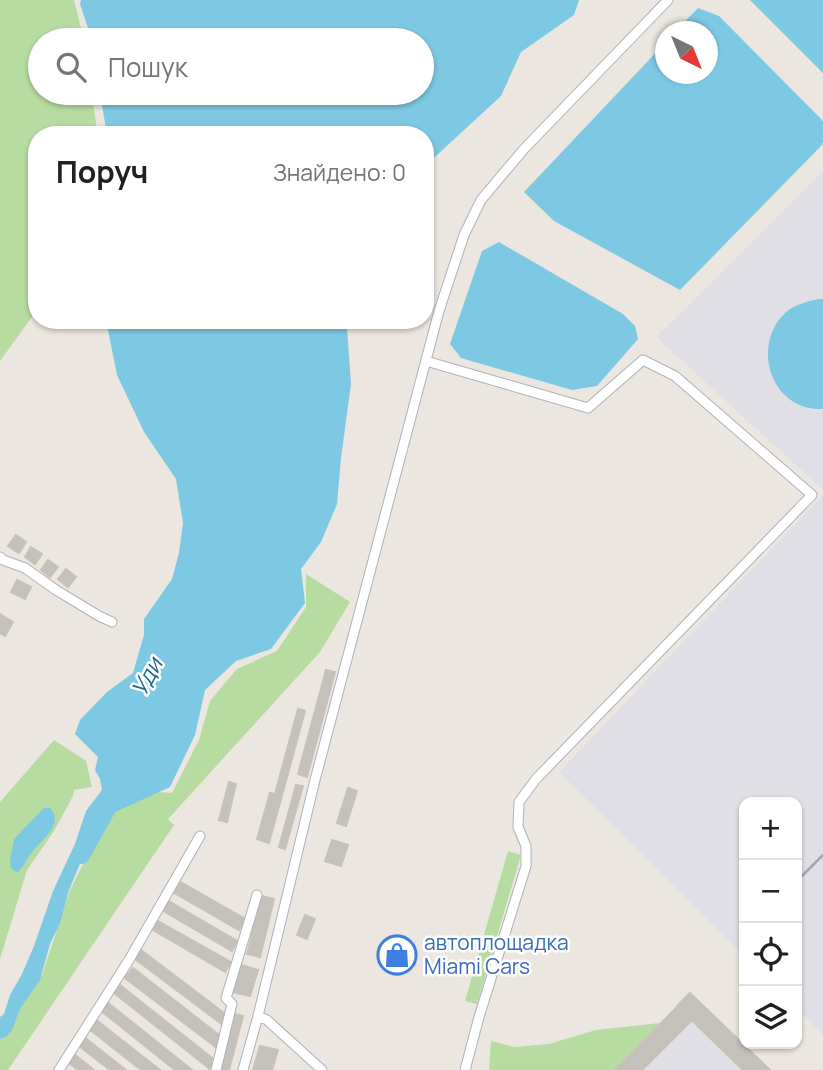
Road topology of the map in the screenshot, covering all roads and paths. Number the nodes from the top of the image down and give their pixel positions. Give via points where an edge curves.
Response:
1 (668, 0) edge
2 (426, 361) junction
3 (1, 561) edge
4 (112, 622) dead end
5 (200, 836) dead end
6 (257, 895) dead end
7 (258, 1016) junction
8 (58, 1070) edge
9 (216, 1070) edge
10 (243, 1070) edge
11 (321, 1070) edge
12 (465, 1070) edge

1 - 2 street via 481,200 464,235
2 - 7 street via 308,806
2 - 12 street via 588,408 643,360 675,376 811,495 536,779 519,802 526,866
3 - 4 street via 24,568
5 - 8 street via 129,960
6 - 9 street via 226,998 232,1004
7 - 10 street
7 - 11 street

